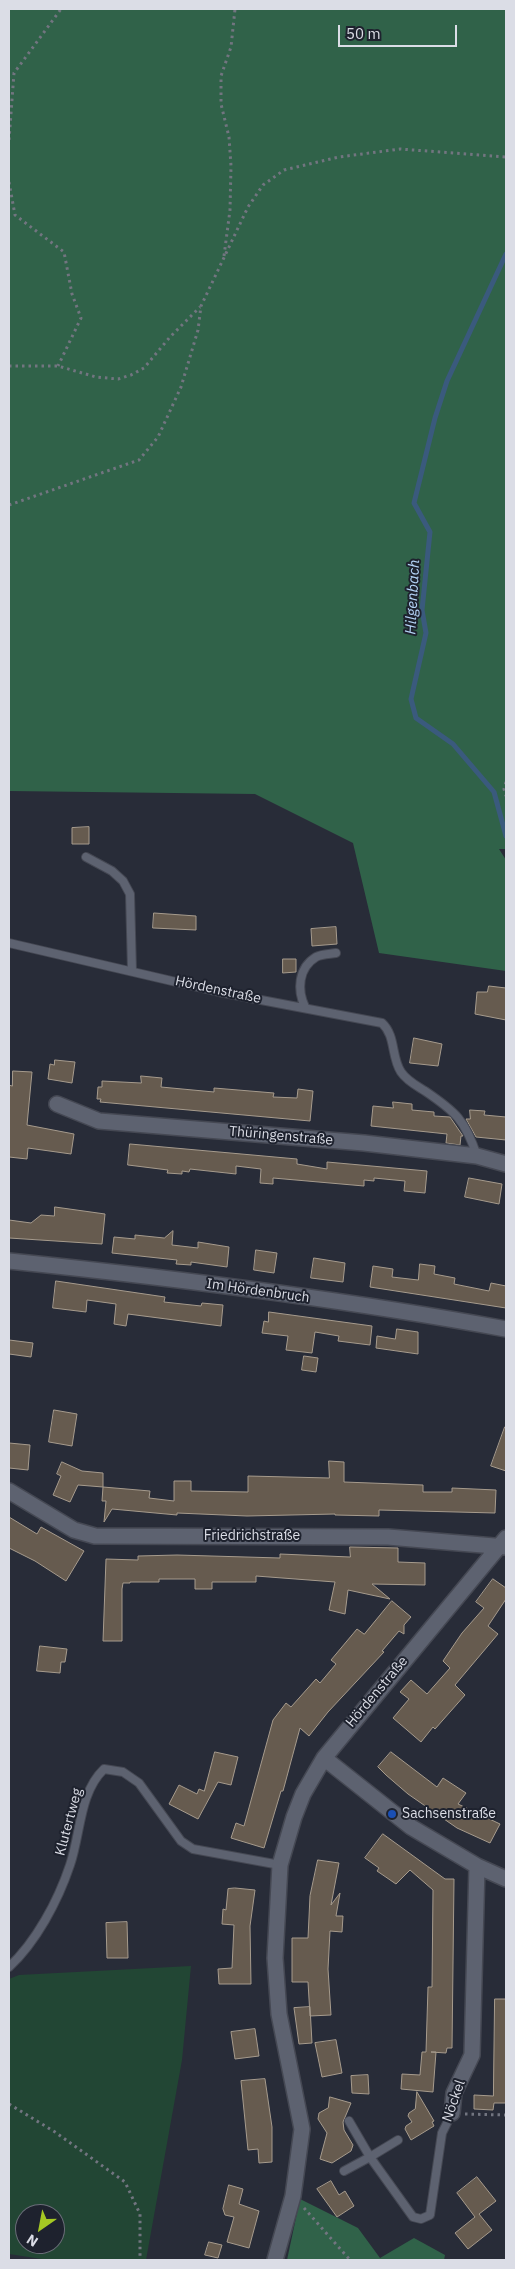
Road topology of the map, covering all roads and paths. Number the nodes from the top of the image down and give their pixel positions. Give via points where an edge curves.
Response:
1 (61, 9) edge
2 (235, 9) edge
3 (9, 140) edge
4 (506, 157) edge
5 (9, 182) edge
6 (224, 260) junction
7 (201, 306) junction
8 (9, 366) edge
9 (58, 366) junction
10 (9, 505) edge
11 (506, 782) edge
12 (506, 796) edge
13 (86, 857) dead end
14 (9, 944) edge
15 (336, 953) dead end
16 (132, 971) junction
17 (305, 1007) junction
18 (58, 1104) dead end
19 (477, 1156) junction
20 (506, 1164) edge
21 (9, 1261) edge
22 (506, 1329) edge
23 (9, 1491) edge
24 (505, 1544) edge
25 (324, 1758) junction
26 (280, 1865) junction
27 (477, 1866) junction
28 (506, 1879) edge
29 (9, 1967) edge
30 (9, 2104) edge
31 (452, 2113) junction
32 (506, 2115) edge
33 (349, 2121) dead end
34 (398, 2140) dead end
35 (370, 2157) junction
36 (344, 2171) dead end
37 (293, 2196) junction
38 (140, 2260) edge
39 (274, 2260) edge
40 (350, 2260) edge

1 - 3 path via 14,73
2 - 6 path via 231,47 221,76 221,104 229,137 231,166
4 - 6 path via 400,149 339,157 284,170 263,185 248,207
5 - 9 path via 16,215 64,252 72,294 81,318
6 - 7 path
7 - 9 path via 144,368 131,375 118,379 96,377
7 - 10 path via 198,330 173,408 158,437 139,460
8 - 9 path
11 - 12 path
13 - 16 lane via 123,881 130,894
14 - 16 lane, Hördenstraße
15 - 17 lane via 318,956 306,965 299,994
16 - 17 lane, Hördenstraße via 219,992
17 - 19 lane, Hördenstraße via 382,1023 389,1030 400,1071 452,1109 470,1135
18 - 19 street, Thüringenstraße via 99,1121 282,1135
19 - 20 street, Thüringenstraße
21 - 22 street, Im Hördenbruch via 292,1295
23 - 24 street, Friedrichstraße via 74,1530 95,1536 388,1537
24 - 25 street, Hördenstraße
25 - 26 street, Hördenstraße via 303,1794
25 - 27 street via 392,1814
26 - 29 lane, Klutertweg via 193,1849 181,1840 139,1783 123,1772 104,1769 94,1779 87,1795 70,1866 55,1898 21,1956
26 - 37 street, Hördenstraße via 275,1958 279,2014 302,2129
27 - 28 street
27 - 31 street, Nöckel via 472,2054 454,2093
30 - 38 path via 126,2182 140,2214
31 - 32 path
31 - 35 lane, Nöckel via 442,2133 430,2216 421,2220 413,2217
33 - 35 lane
34 - 35 lane
35 - 36 lane
37 - 39 street, Hördenstraße
37 - 40 path

